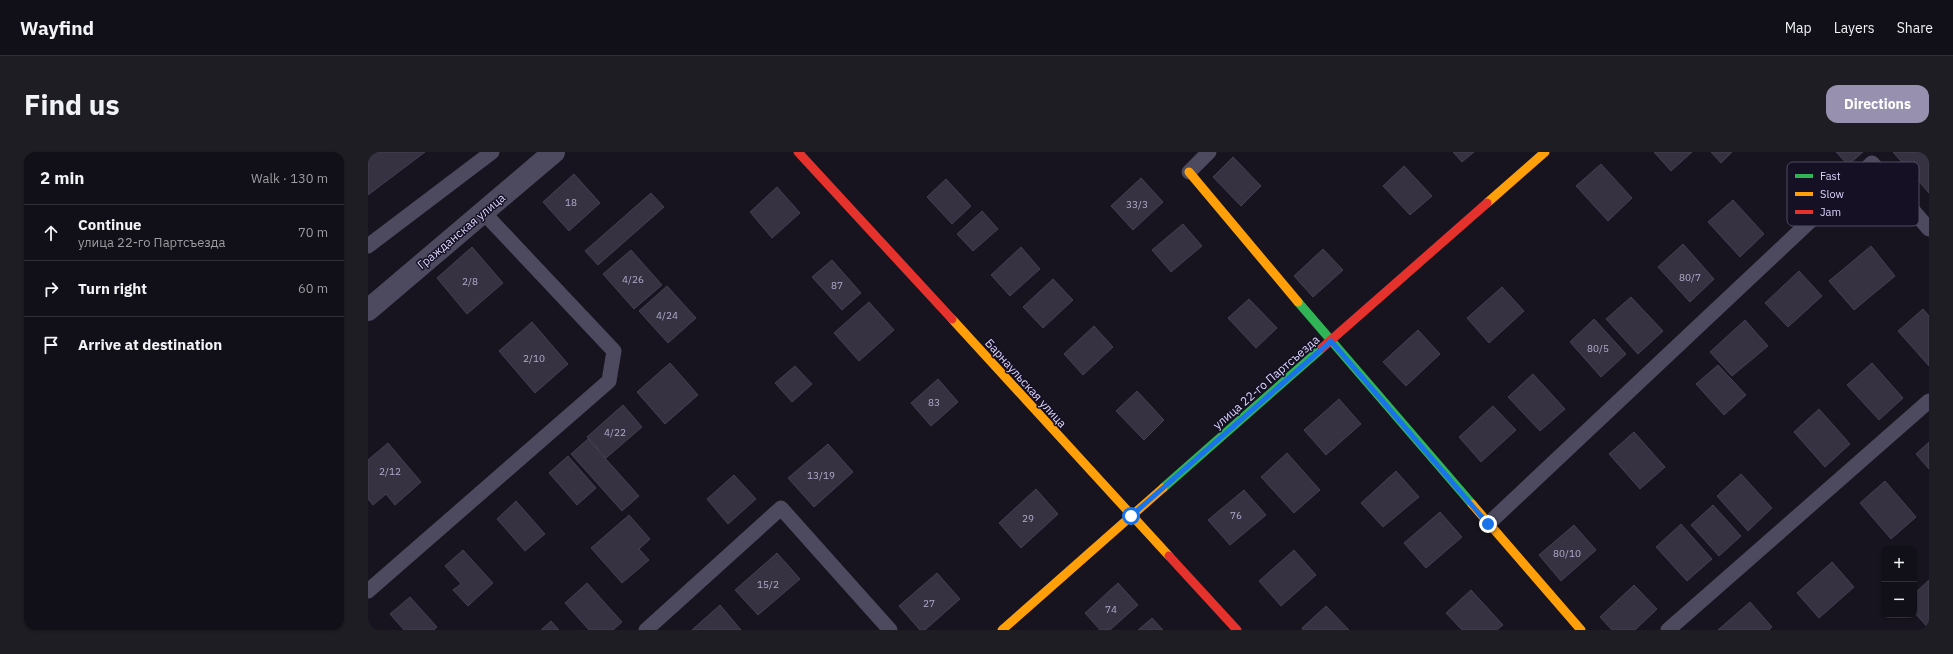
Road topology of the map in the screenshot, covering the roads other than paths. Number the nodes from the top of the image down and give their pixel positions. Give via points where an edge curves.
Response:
1 (492, 152) edge
2 (554, 152) edge
3 (798, 152) edge
4 (1209, 152) edge
5 (1546, 152) edge
6 (1189, 172) joint
7 (484, 212) junction
8 (1919, 217) edge
9 (1805, 226) edge
10 (1929, 229) edge
11 (368, 246) edge
12 (368, 310) edge
13 (1331, 341) junction
14 (1929, 401) edge
15 (1131, 516) junction
16 (1488, 524) junction
17 (368, 591) edge
18 (646, 630) edge
19 (890, 630) edge
20 (1002, 630) edge
21 (1237, 630) edge
22 (1581, 630) edge
23 (1668, 630) edge

1 - 11 lane
2 - 7 street, Гражданская улица
3 - 15 street, Барнаульская улица
4 - 6 lane
5 - 13 street, улица 22-го Партсъезда
6 - 13 street
7 - 12 street, Гражданская улица
7 - 17 lane via 614,352 609,381
8 - 10 lane
9 - 16 lane
13 - 15 street, улица 22-го Партсъезда
13 - 16 street
14 - 23 lane
15 - 20 street, улица 22-го Партсъезда
15 - 21 street, Барнаульская улица
16 - 22 street
18 - 19 lane via 781,508

